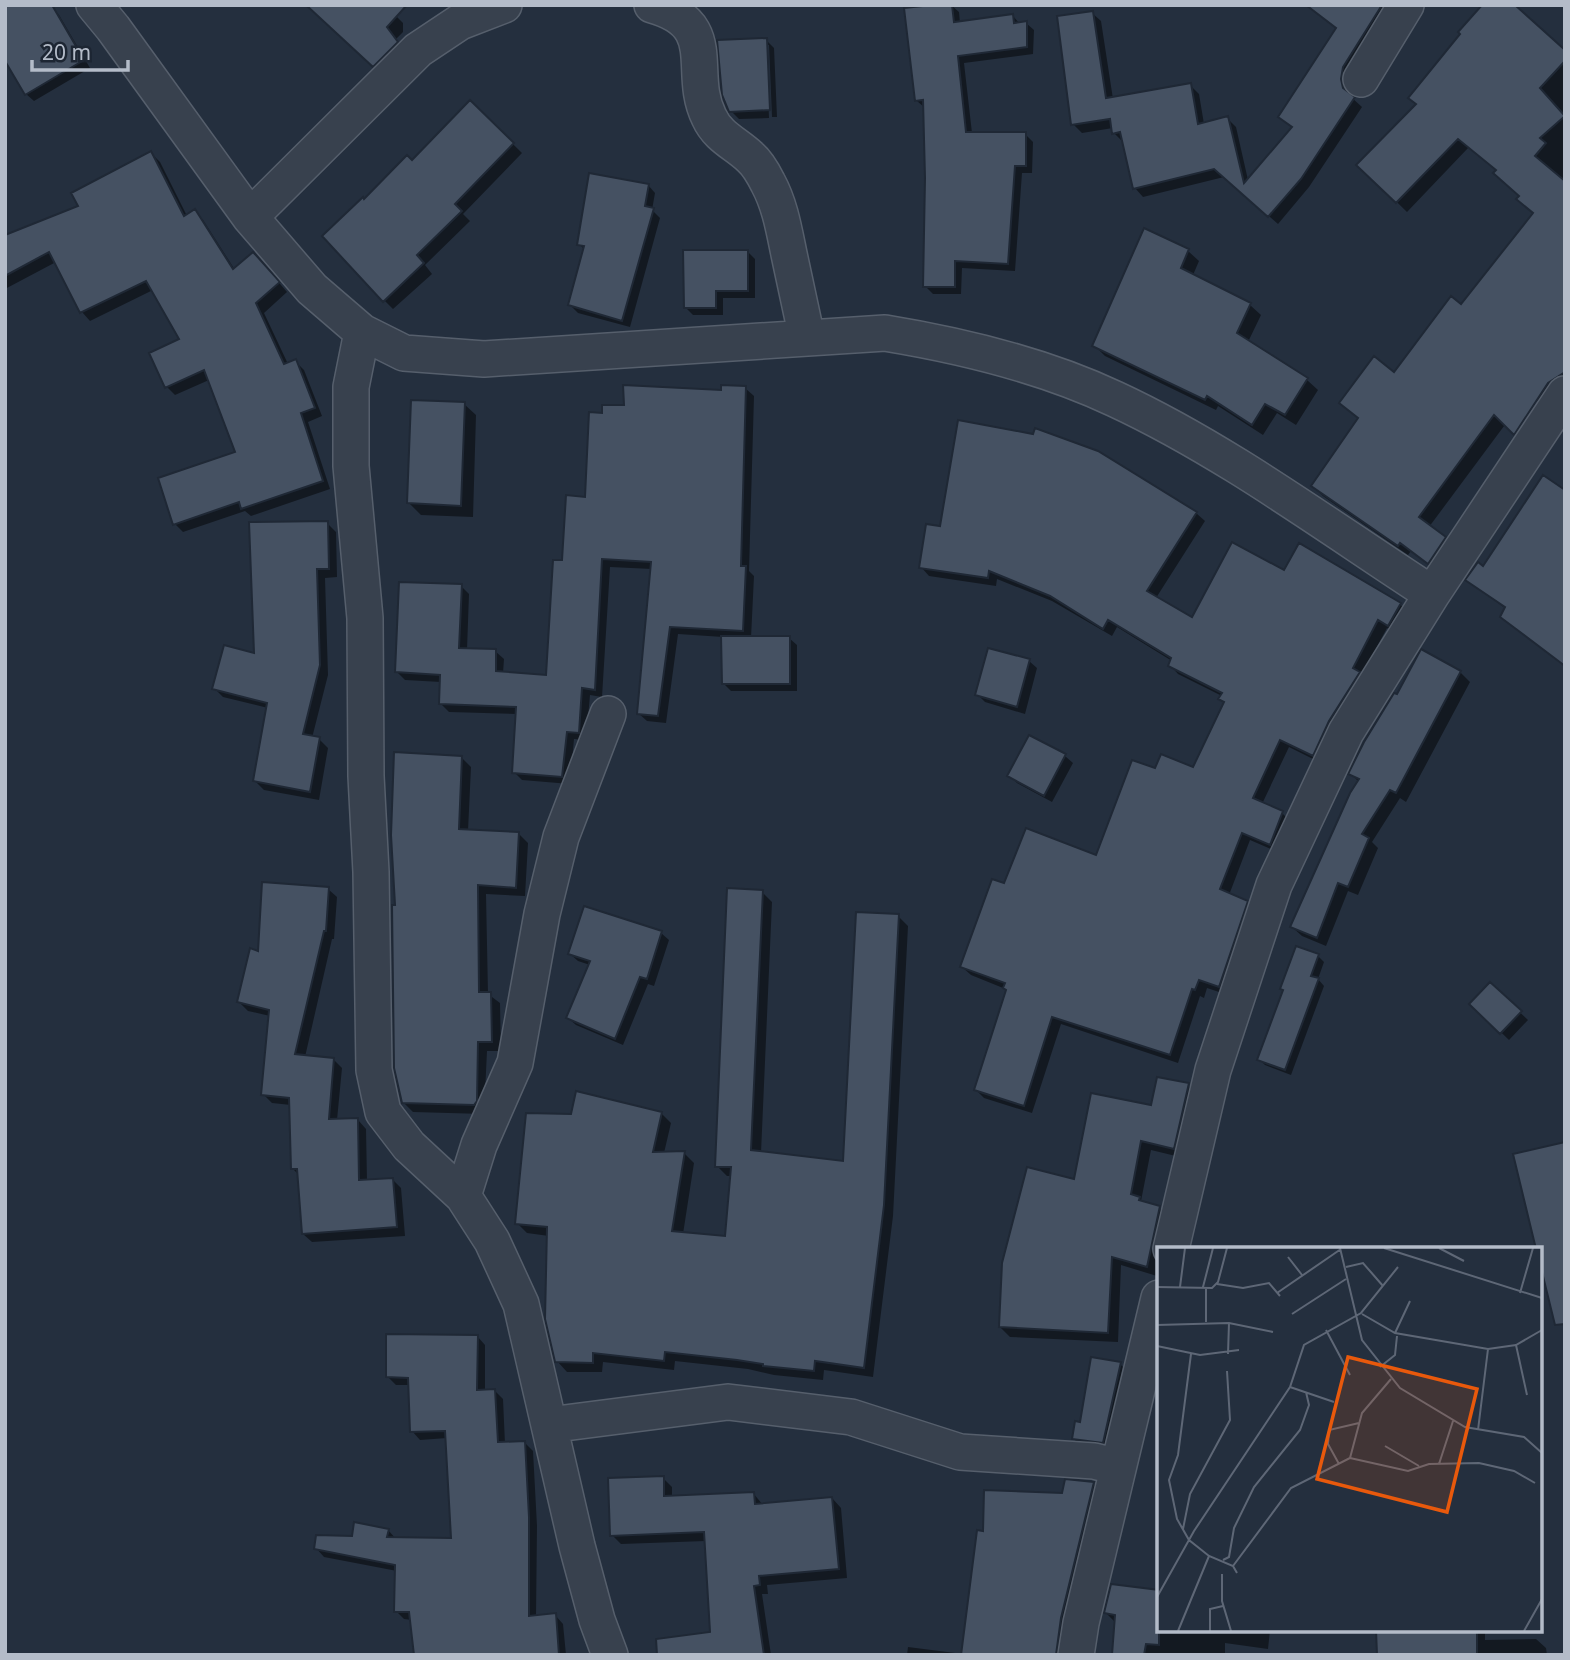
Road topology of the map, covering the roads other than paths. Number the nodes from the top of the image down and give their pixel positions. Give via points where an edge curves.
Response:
1 (94, 5) edge
2 (504, 5) edge
3 (652, 5) edge
4 (1406, 5) edge
5 (1361, 79) dead end
6 (250, 217) junction
7 (362, 332) junction
8 (807, 338) junction
9 (1559, 415) edge
10 (1432, 594) junction
11 (608, 713) dead end
12 (463, 1196) junction
13 (1171, 1247) edge
14 (1157, 1306) edge
15 (549, 1425) junction
16 (1118, 1467) junction
17 (610, 1655) edge
18 (1076, 1655) edge

1 - 6 street
2 - 6 street via 460,22 418,50
3 - 8 street via 672,11 691,27 700,54 702,102 709,119 723,137 752,158 768,184 780,211
4 - 5 street
6 - 7 street via 312,289
7 - 8 street via 404,353 484,359
7 - 12 street via 351,387 351,466 365,618 374,1070 383,1112 409,1146
8 - 10 street via 885,333 938,342 1020,363 1113,398 1195,440
9 - 10 street
10 - 13 street via 1346,732 1274,885 1213,1070
11 - 12 street via 561,837 539,927 515,1063 479,1144
12 - 15 street via 492,1241 521,1304
14 - 16 street
15 - 16 street via 728,1402 850,1418 960,1452 1094,1461
15 - 17 street via 577,1546
16 - 18 street

